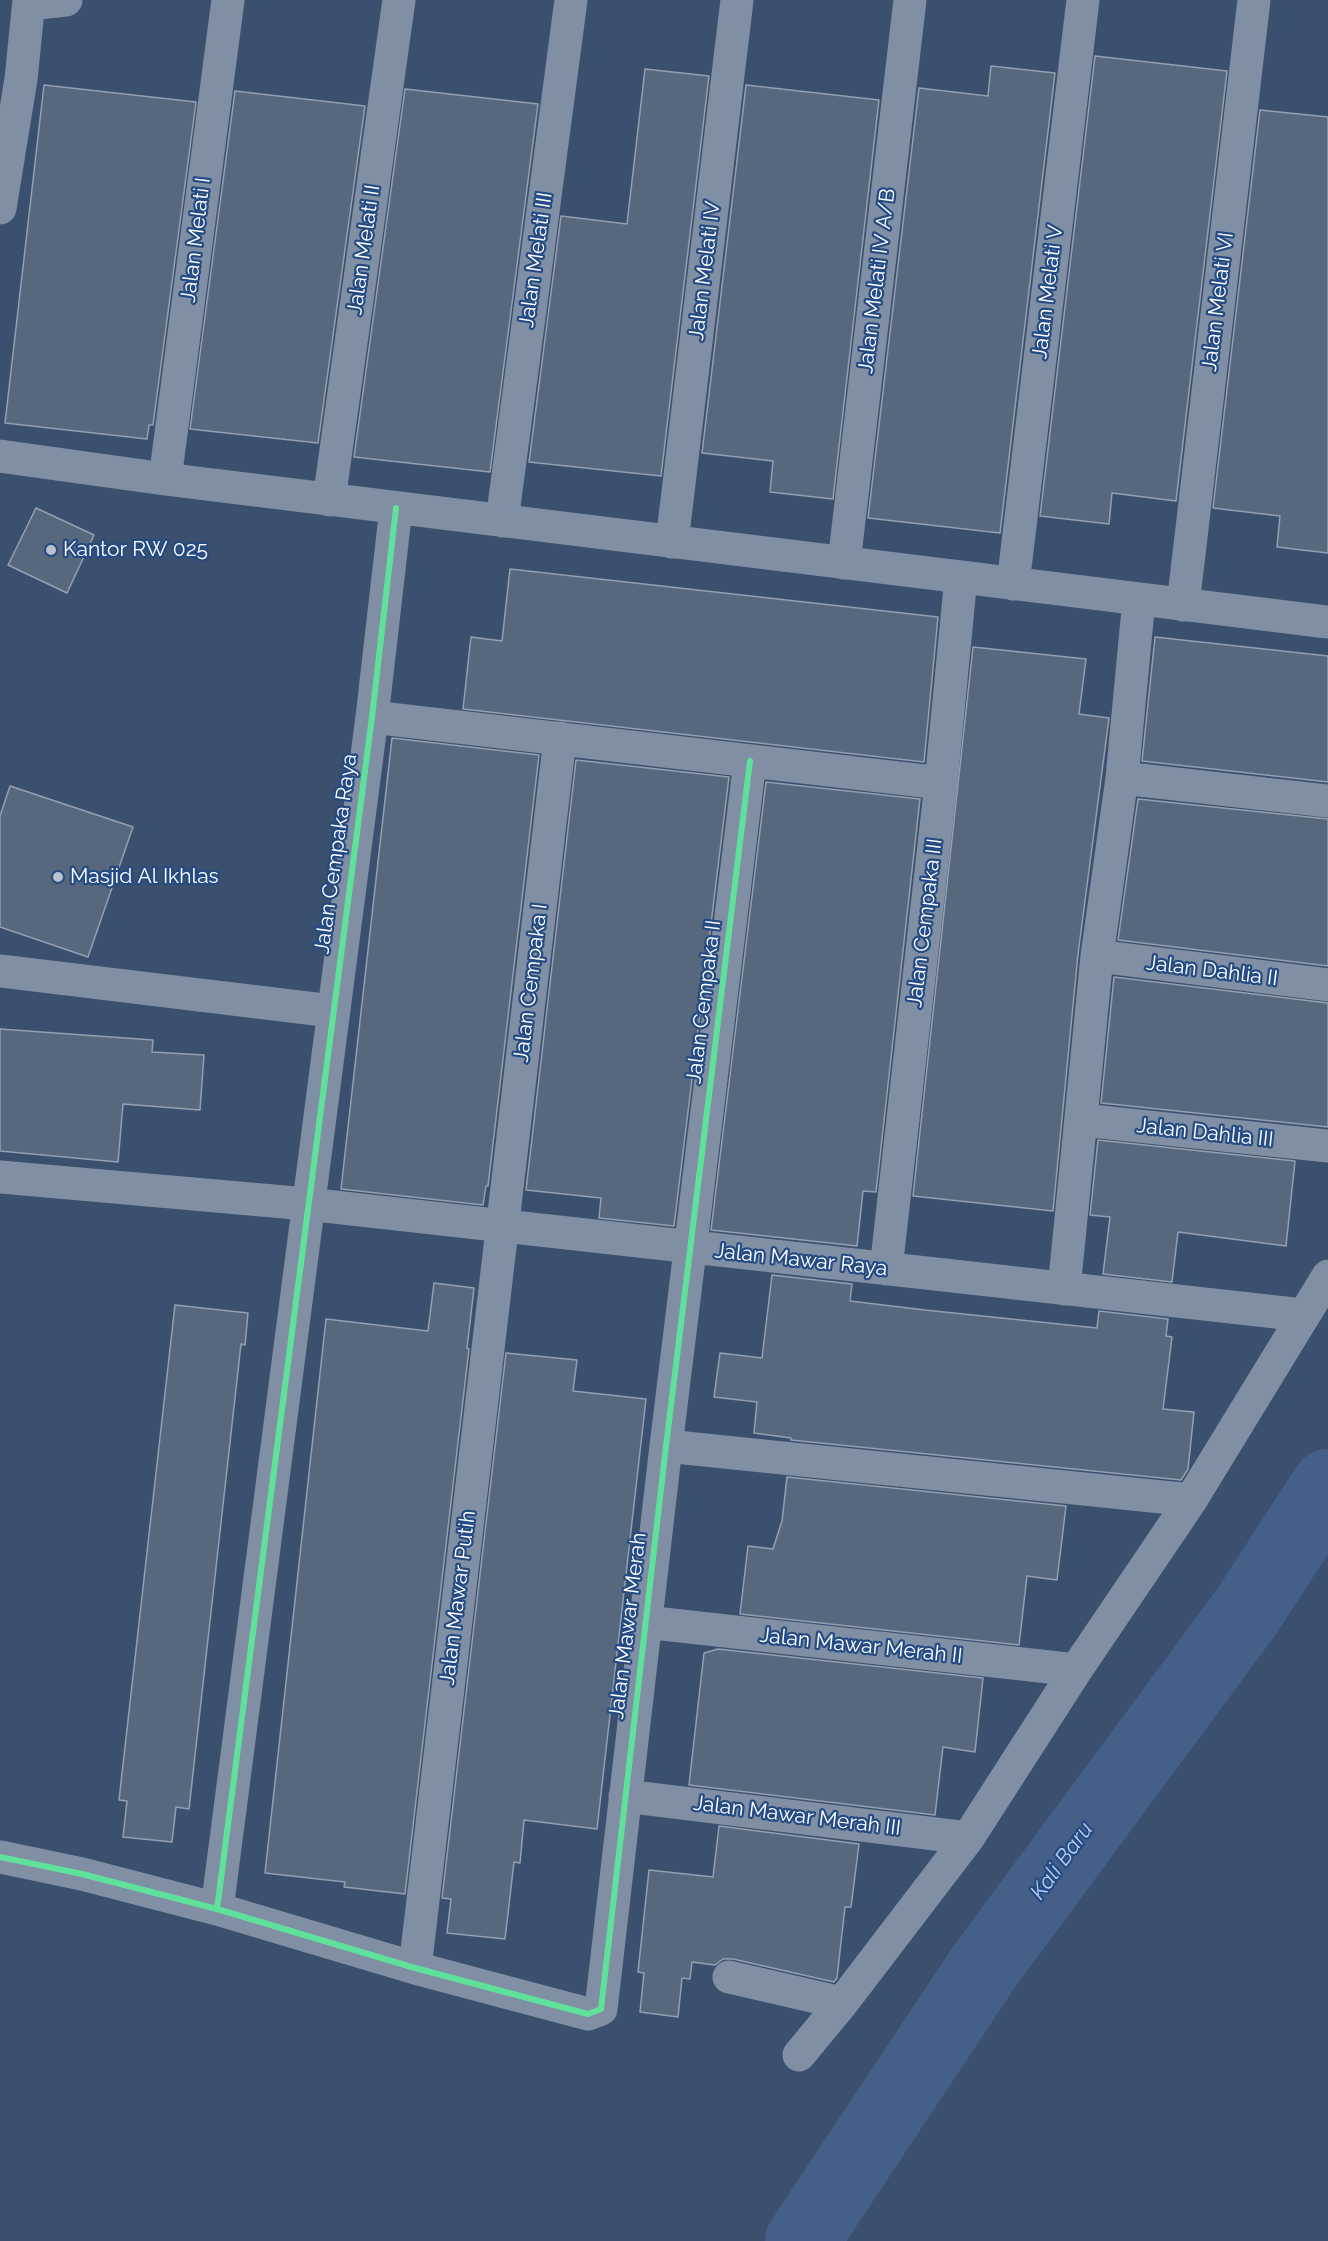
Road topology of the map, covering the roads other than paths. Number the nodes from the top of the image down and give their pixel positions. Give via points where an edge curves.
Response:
1 (66, 0) edge
2 (228, 0) edge
3 (399, 0) edge
4 (571, 0) edge
5 (737, 0) edge
6 (910, 0) edge
7 (1083, 0) edge
8 (1254, 0) edge
9 (29, 2) edge
10 (11, 78) edge
11 (0, 208) edge
12 (0, 456) edge
13 (165, 479) junction
14 (329, 500) junction
15 (396, 508) junction
16 (502, 521) junction
17 (672, 542) junction
18 (844, 563) junction
19 (961, 577) junction
20 (1012, 584) junction
21 (1139, 599) junction
22 (1183, 605) junction
23 (1328, 622) edge
24 (372, 717) junction
25 (560, 738) junction
26 (750, 760) junction
27 (1122, 777) junction
28 (941, 783) junction
29 (1328, 801) edge
30 (1096, 956) junction
31 (0, 971) edge
32 (1328, 985) edge
33 (332, 1011) junction
34 (1082, 1120) junction
35 (1328, 1146) edge
36 (0, 1177) edge
37 (307, 1204) junction
38 (502, 1227) junction
39 (690, 1248) junction
40 (886, 1269) junction
41 (1328, 1276) edge
42 (1064, 1289) junction
43 (1298, 1314) junction
44 (666, 1446) junction
45 (1191, 1500) junction
46 (645, 1622) junction
47 (1076, 1670) junction
48 (625, 1796) junction
49 (968, 1838) junction
50 (0, 1857) edge
51 (217, 1910) junction
52 (414, 1968) junction
53 (729, 1977) dead end
54 (842, 2003) junction
55 (799, 2055) dead end

1 - 9 street
2 - 13 street, Jalan Melati I
3 - 14 street, Jalan Melati II
4 - 16 street, Jalan Melati III
5 - 17 street, Jalan Melati IV
6 - 18 street, Jalan Melati IV A/B
7 - 20 street, Jalan Melati V
8 - 22 street, Jalan Melati VI
9 - 10 street
10 - 11 street
12 - 13 street
13 - 14 street
14 - 15 street
15 - 16 street
15 - 24 street, Jalan Cempaka Raya
16 - 17 street
17 - 18 street
18 - 19 street
19 - 20 street
19 - 28 street, Jalan Cempaka III
20 - 21 street
21 - 22 street
21 - 27 street
22 - 23 street
24 - 25 street
24 - 33 street, Jalan Cempaka Raya
25 - 26 street
25 - 38 street, Jalan Cempaka I
26 - 28 street
26 - 39 street, Jalan Cempaka II
27 - 29 street
27 - 30 street
28 - 40 street, Jalan Cempaka III
30 - 32 street, Jalan Dahlia II
30 - 34 street
31 - 33 street
33 - 37 street, Jalan Cempaka Raya
34 - 35 street, Jalan Dahlia III
34 - 42 street
36 - 37 street, Jalan Mawar Raya
37 - 38 street, Jalan Mawar Raya
37 - 51 street, Jalan Cempaka Raya
38 - 39 street, Jalan Mawar Raya
38 - 52 street, Jalan Mawar Putih
39 - 40 street, Jalan Mawar Raya
39 - 44 street, Jalan Mawar Merah
40 - 42 street, Jalan Mawar Raya
41 - 43 street
42 - 43 street, Jalan Mawar Raya
43 - 45 street
44 - 45 street
44 - 46 street, Jalan Mawar Merah
45 - 47 street
46 - 47 street, Jalan Mawar Merah II
46 - 48 street, Jalan Mawar Merah
47 - 49 street
48 - 49 street, Jalan Mawar Merah III
48 - 52 street, Jalan Mawar Merah via 601,2009 588,2014
49 - 54 street
50 - 51 street
51 - 52 street
53 - 54 street
54 - 55 street

